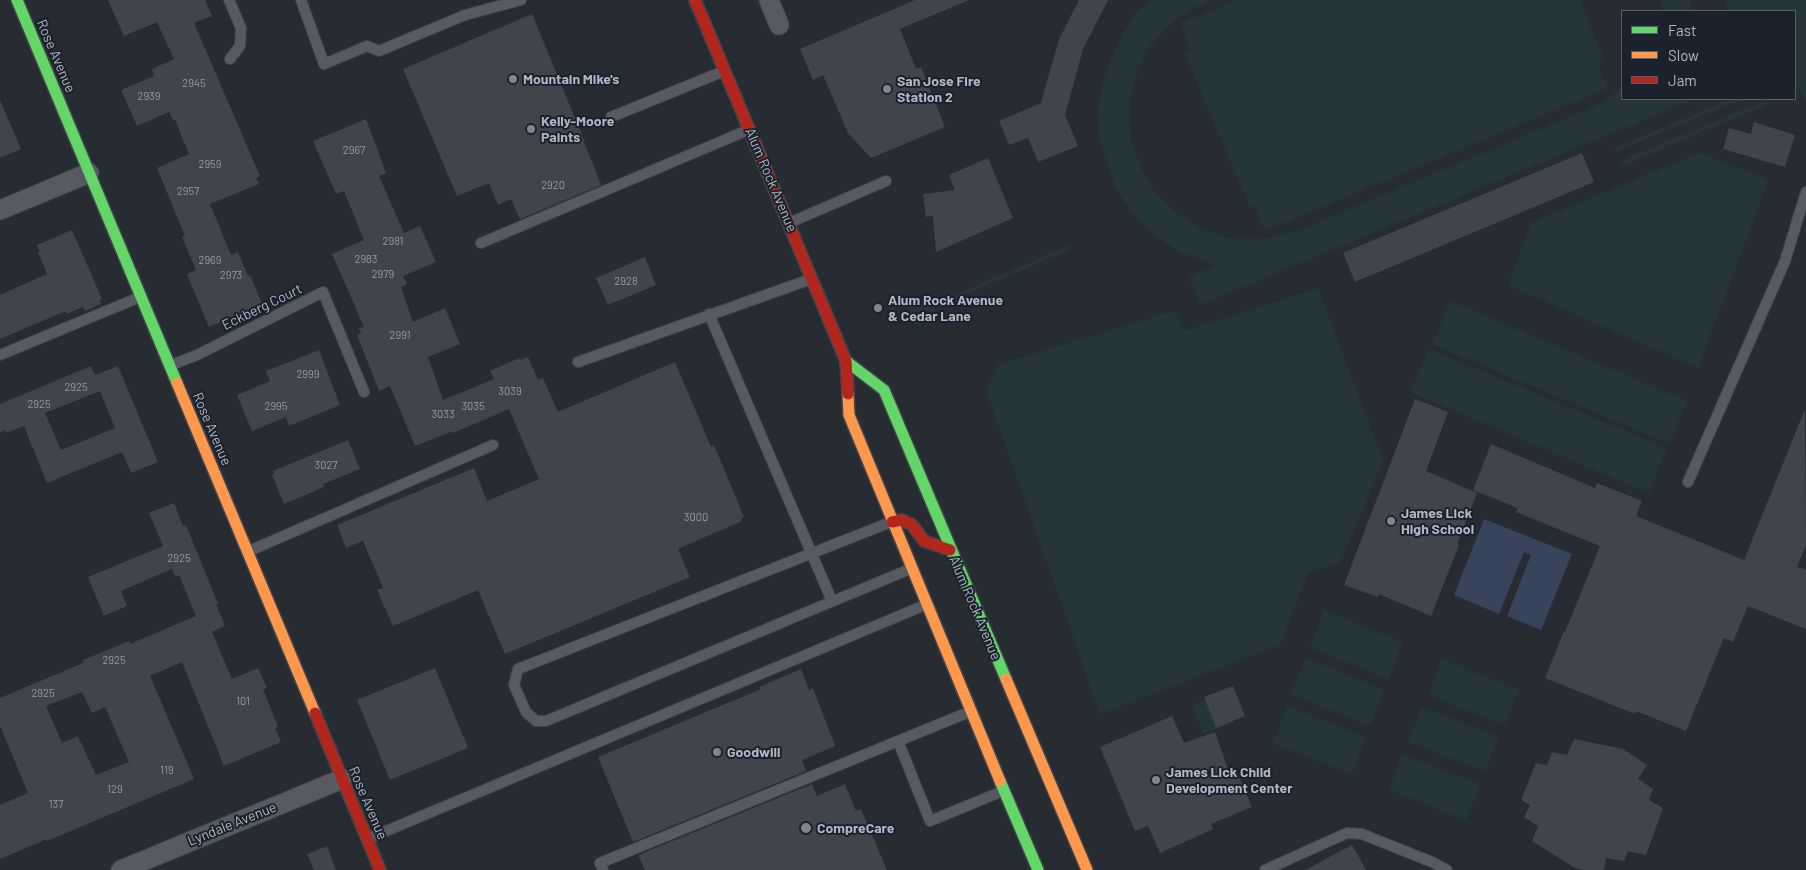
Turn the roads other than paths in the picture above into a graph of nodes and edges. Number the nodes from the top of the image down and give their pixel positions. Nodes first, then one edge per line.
1 (17, 0) edge
2 (229, 0) edge
3 (301, 0) edge
4 (521, 0) edge
5 (695, 0) edge
6 (768, 0) edge
7 (779, 25) dead end
8 (230, 59) dead end
9 (725, 71) junction
10 (611, 117) dead end
11 (749, 130) junction
12 (89, 173) junction
13 (886, 181) dead end
14 (1806, 192) edge
15 (0, 210) edge
16 (788, 223) junction
17 (481, 244) dead end
18 (812, 279) junction
19 (141, 297) junction
20 (709, 314) junction
21 (0, 355) edge
22 (846, 361) junction
23 (578, 362) dead end
24 (169, 366) junction
25 (364, 392) dead end
26 (493, 446) dead end
27 (1688, 482) dead end
28 (892, 522) junction
29 (950, 550) junction
30 (248, 551) junction
31 (811, 554) junction
32 (912, 568) junction
33 (832, 602) junction
34 (926, 604) junction
35 (970, 711) junction
36 (898, 741) junction
37 (342, 779) junction
38 (1003, 791) junction
39 (367, 839) junction
40 (121, 870) edge
41 (380, 870) edge
42 (603, 870) edge
43 (1038, 870) edge
44 (1087, 870) edge
45 (1265, 870) edge
46 (1447, 870) edge

1 - 12 main road, Rose Avenue
2 - 8 lane
3 - 4 lane
5 - 9 main road, Alum Rock Avenue
6 - 7 street
9 - 10 lane
9 - 11 main road, Alum Rock Avenue
11 - 16 main road, Alum Rock Avenue
11 - 17 lane
12 - 15 street
12 - 19 main road, Rose Avenue
13 - 16 lane
14 - 27 lane
16 - 18 main road, Alum Rock Avenue
18 - 20 lane
18 - 22 main road, Alum Rock Avenue
19 - 21 lane
19 - 24 main road, Rose Avenue
20 - 23 lane
20 - 31 lane
22 - 28 main road, Alum Rock Avenue
22 - 29 main road, Alum Rock Avenue
24 - 25 lane, Eckberg Court
24 - 30 main road, Rose Avenue
26 - 30 lane
28 - 29 main road
28 - 31 lane
28 - 32 main road, Alum Rock Avenue
29 - 44 main road, Alum Rock Avenue
30 - 37 main road, Rose Avenue
31 - 33 lane
31 - 33 lane
32 - 33 lane
32 - 34 main road, Alum Rock Avenue
34 - 35 main road, Alum Rock Avenue
34 - 39 lane
35 - 36 lane
35 - 38 main road, Alum Rock Avenue
36 - 38 lane
36 - 42 lane
37 - 39 main road, Rose Avenue
37 - 40 street, Lyndale Avenue
38 - 43 main road, Alum Rock Avenue
39 - 41 main road, Rose Avenue
45 - 46 lane

